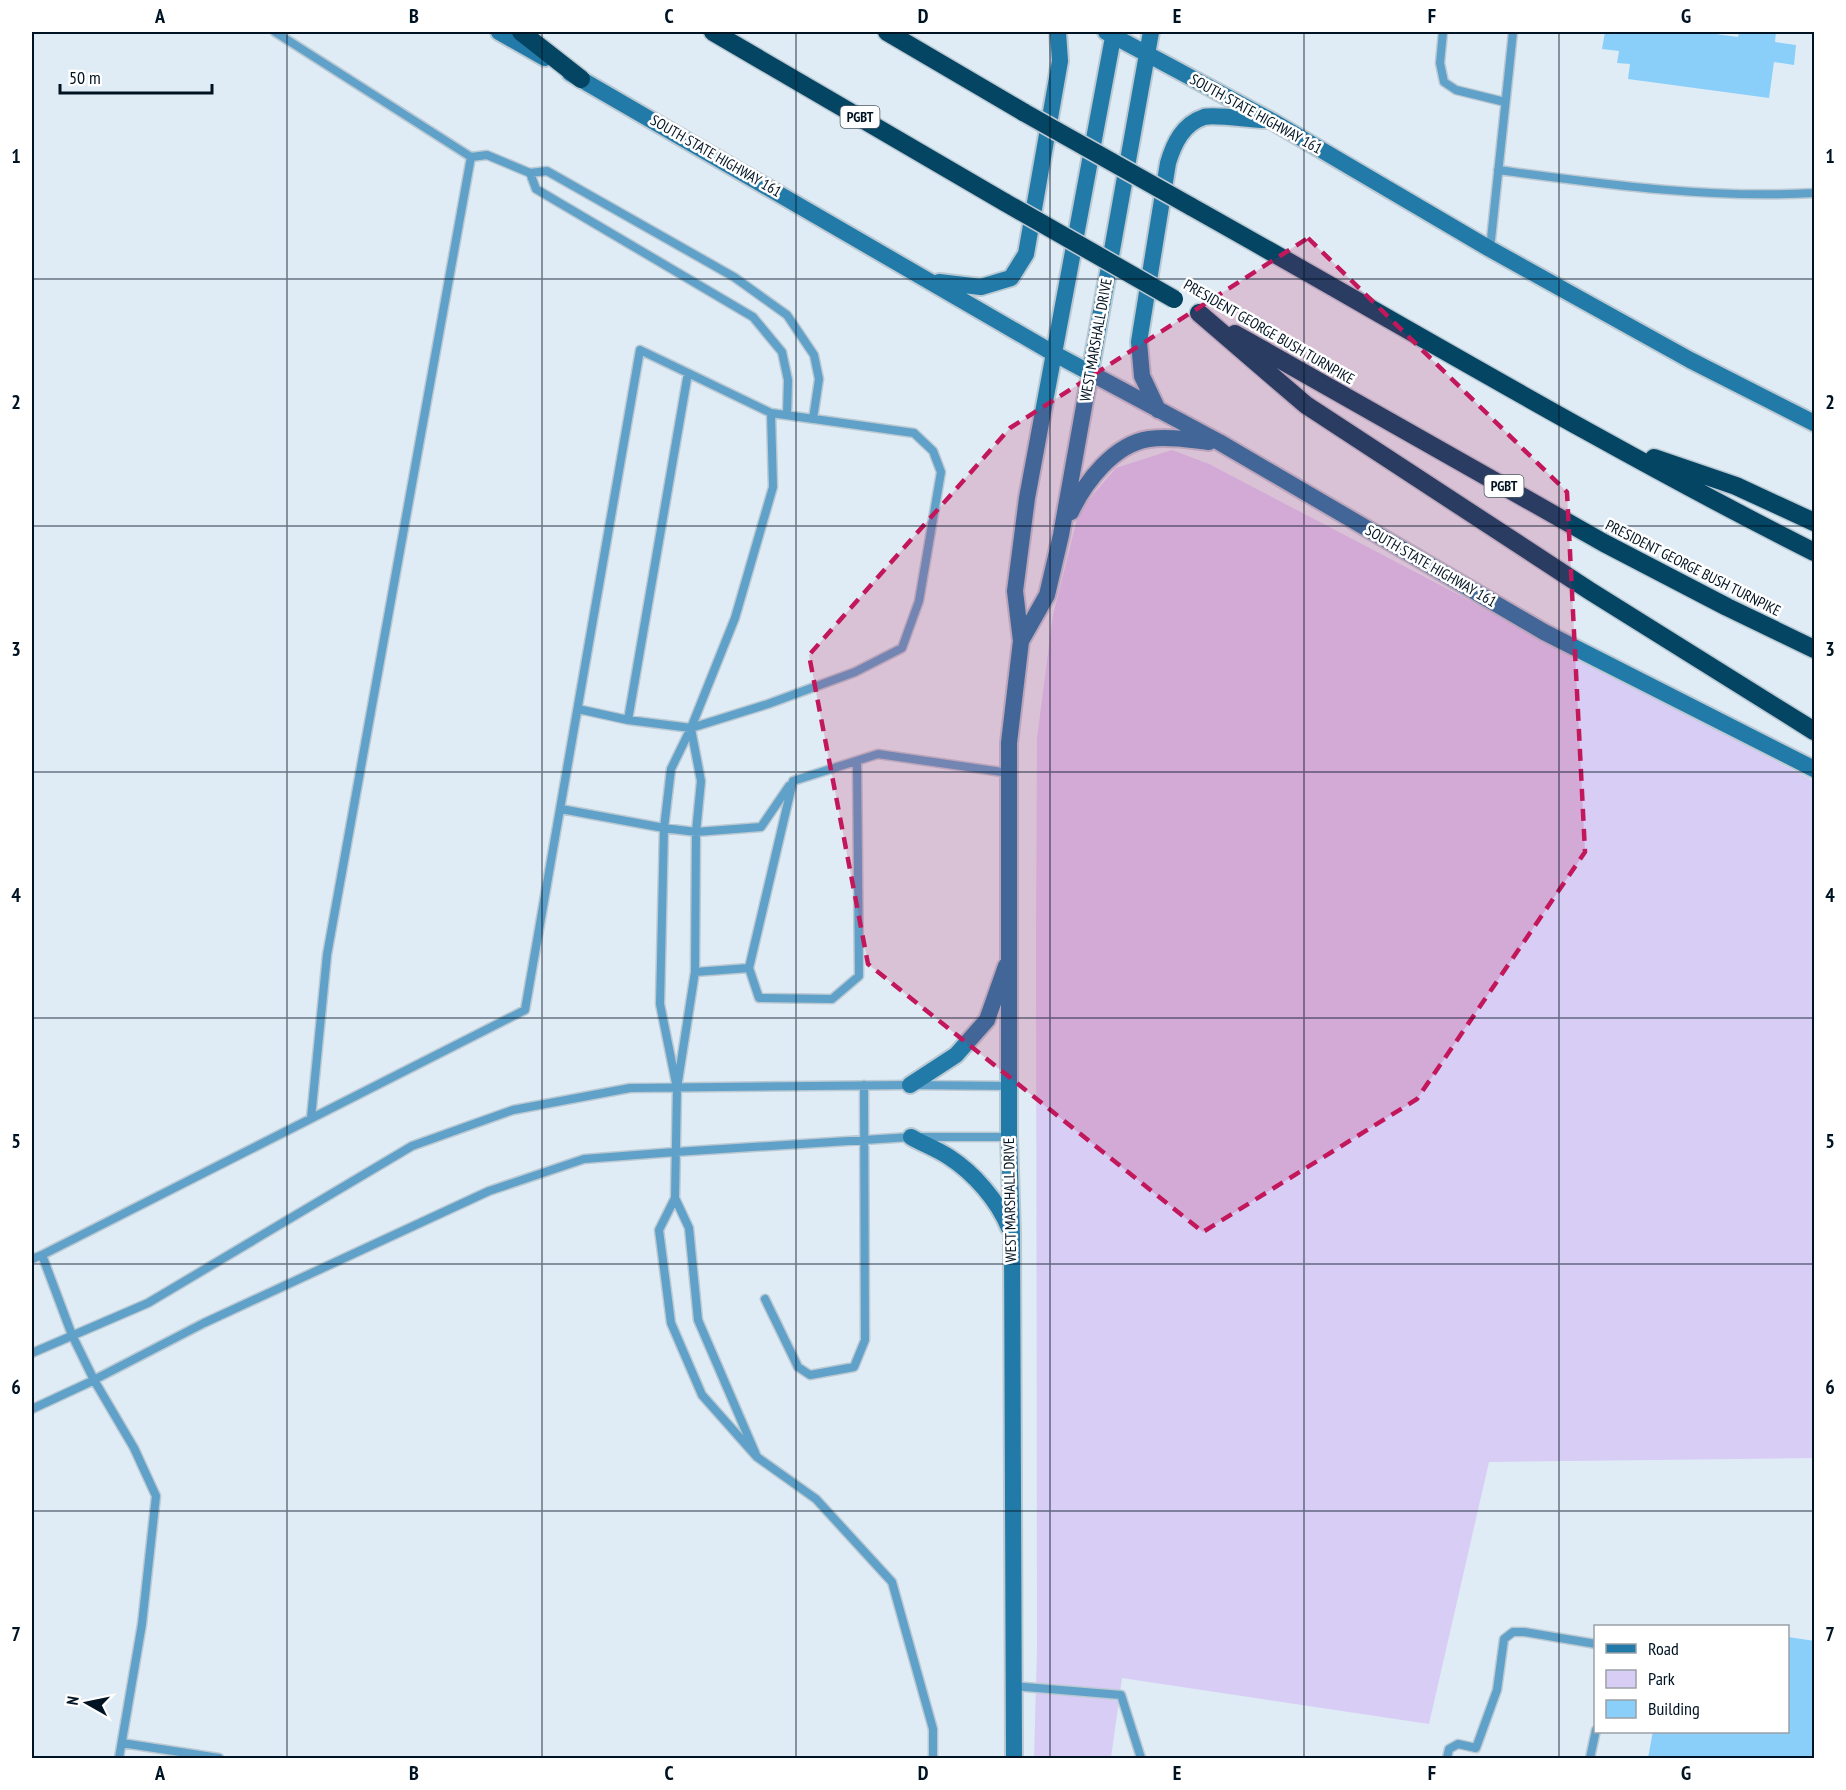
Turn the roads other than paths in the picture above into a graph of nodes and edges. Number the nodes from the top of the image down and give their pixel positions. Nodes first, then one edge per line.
1 (274, 32) edge
2 (499, 32) edge
3 (520, 32) edge
4 (713, 32) edge
5 (887, 32) edge
6 (1058, 32) edge
7 (1151, 32) edge
8 (1443, 32) edge
9 (1513, 32) edge
10 (1111, 33) edge
11 (1147, 54) junction
12 (581, 79) junction
13 (1505, 102) junction
14 (1272, 121) junction
15 (471, 157) junction
16 (1498, 170) junction
17 (530, 173) junction
18 (1815, 193) edge
19 (1490, 249) junction
20 (932, 281) junction
21 (1199, 313) junction
22 (1053, 353) junction
23 (1090, 372) junction
24 (688, 373) junction
25 (1158, 410) junction
26 (771, 413) junction
27 (787, 415) junction
28 (813, 419) junction
29 (1815, 423) edge
30 (1218, 442) junction
31 (1607, 442) junction
32 (1815, 522) edge
33 (1060, 535) junction
34 (1815, 552) edge
35 (1021, 641) junction
36 (1815, 649) edge
37 (578, 710) junction
38 (628, 720) junction
39 (691, 728) junction
40 (1815, 731) edge
41 (857, 761) junction
42 (1815, 769) edge
43 (1009, 773) junction
44 (793, 781) junction
45 (561, 809) junction
46 (664, 828) junction
47 (696, 832) junction
48 (1010, 954) junction
49 (749, 968) junction
50 (695, 972) junction
51 (864, 1085) junction
52 (910, 1085) junction
53 (1009, 1086) junction
54 (677, 1088) junction
55 (311, 1118) junction
56 (911, 1137) junction
57 (1009, 1137) junction
58 (865, 1140) junction
59 (675, 1152) junction
60 (675, 1198) junction
61 (1012, 1234) junction
62 (42, 1255) junction
63 (32, 1259) edge
64 (765, 1299) dead end
65 (72, 1335) junction
66 (32, 1353) edge
67 (94, 1380) junction
68 (32, 1409) edge
69 (757, 1457) junction
70 (1594, 1644) edge
71 (1013, 1686) junction
72 (1595, 1733) edge
73 (122, 1743) junction
74 (119, 1758) edge
75 (219, 1758) edge
76 (933, 1758) edge
77 (1014, 1758) edge
78 (1141, 1758) edge
79 (1447, 1758) edge
80 (1590, 1758) edge

1 - 15 lane
2 - 12 main road, SOUTH STATE HIGHWAY 161
3 - 12 highway
4 - 21 highway, PRESIDENT GEORGE BUSH TURNPIKE / PGBT, bridge
5 - 31 highway, bridge
6 - 20 main road
7 - 11 main road, WEST MARSHALL DRIVE
8 - 13 lane
9 - 13 lane
10 - 11 main road, SOUTH STATE HIGHWAY 161
10 - 22 main road, WEST MARSHALL DRIVE
11 - 14 main road, SOUTH STATE HIGHWAY 161
11 - 23 main road, WEST MARSHALL DRIVE
12 - 20 main road, SOUTH STATE HIGHWAY 161
13 - 16 lane
14 - 19 main road, SOUTH STATE HIGHWAY 161
14 - 25 main road
15 - 17 lane
15 - 55 lane
16 - 18 lane
16 - 19 lane
17 - 27 lane
17 - 28 lane
19 - 29 main road, SOUTH STATE HIGHWAY 161
20 - 22 main road, SOUTH STATE HIGHWAY 161
21 - 36 highway, PRESIDENT GEORGE BUSH TURNPIKE / PGBT
21 - 40 highway
22 - 23 main road, SOUTH STATE HIGHWAY 161
22 - 35 main road, WEST MARSHALL DRIVE
23 - 25 main road, SOUTH STATE HIGHWAY 161
23 - 33 main road, WEST MARSHALL DRIVE
24 - 26 lane
24 - 37 lane
24 - 38 lane
25 - 30 main road, SOUTH STATE HIGHWAY 161
26 - 27 lane
26 - 39 lane
27 - 28 lane
28 - 39 lane
30 - 33 main road
30 - 42 main road, SOUTH STATE HIGHWAY 161
31 - 32 highway
31 - 34 highway
33 - 35 main road, WEST MARSHALL DRIVE
35 - 43 main road, WEST MARSHALL DRIVE
37 - 38 lane
37 - 45 lane
38 - 39 lane
39 - 46 lane
39 - 47 lane
41 - 43 lane
41 - 44 lane
41 - 49 lane
43 - 48 main road, WEST MARSHALL DRIVE
44 - 47 lane
44 - 49 lane
45 - 46 lane
45 - 55 lane
46 - 47 lane
46 - 54 lane
47 - 50 lane
48 - 52 main road
48 - 53 main road, WEST MARSHALL DRIVE
49 - 50 lane
50 - 54 lane
51 - 52 lane
51 - 54 lane
51 - 58 lane
52 - 53 lane
53 - 57 main road, WEST MARSHALL DRIVE
54 - 59 lane
54 - 65 lane
55 - 62 lane
56 - 57 lane
56 - 58 lane
56 - 61 main road
57 - 61 main road, WEST MARSHALL DRIVE
58 - 59 lane
58 - 64 lane
59 - 60 lane
59 - 67 lane
60 - 69 lane
60 - 69 lane
61 - 71 main road, WEST MARSHALL DRIVE
62 - 63 lane
62 - 65 lane
65 - 66 lane
65 - 67 lane
67 - 68 lane
67 - 73 lane
69 - 76 lane
70 - 79 lane
71 - 77 main road, WEST MARSHALL DRIVE
71 - 78 lane
72 - 80 lane
73 - 74 lane
73 - 75 lane

